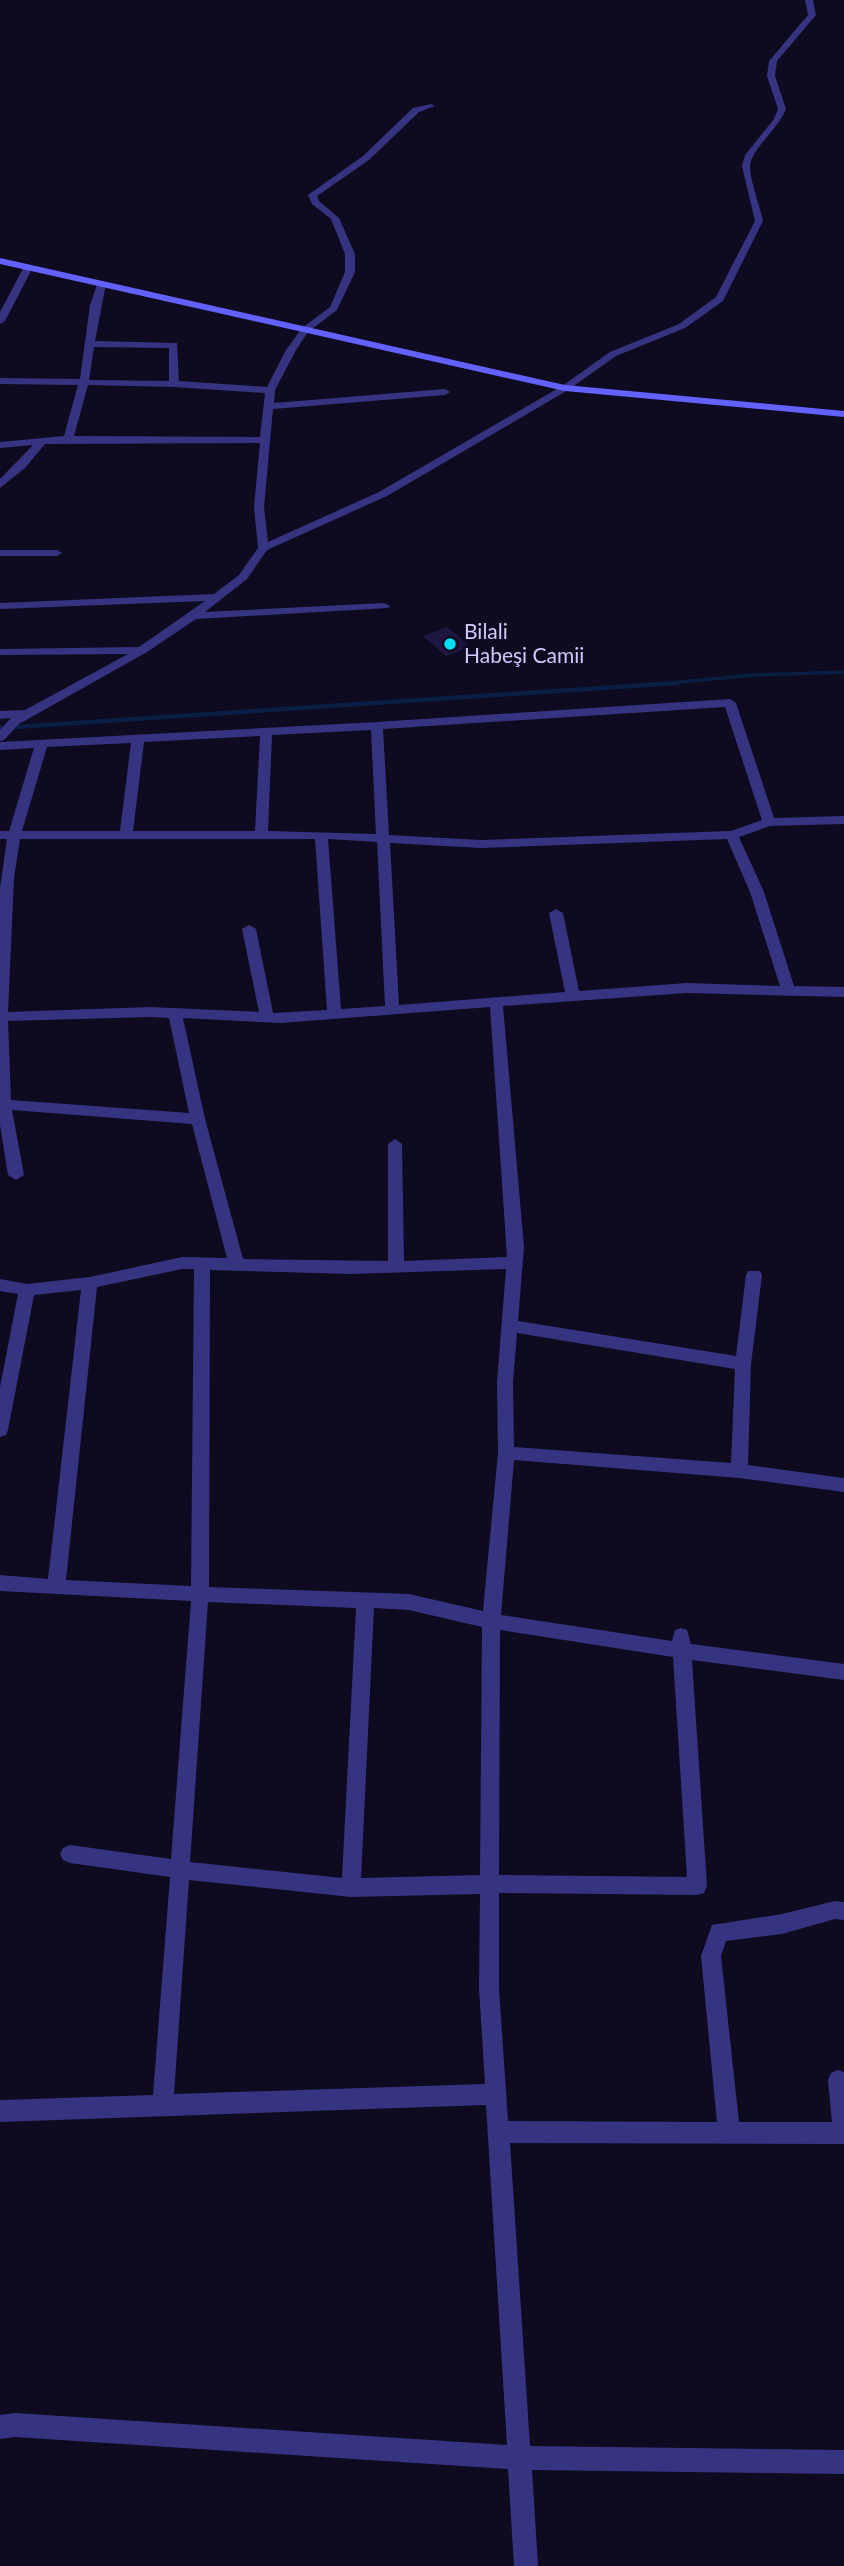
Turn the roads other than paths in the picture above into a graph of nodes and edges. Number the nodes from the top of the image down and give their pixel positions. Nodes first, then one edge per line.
1 (809, 0) edge
2 (431, 106) dead end
3 (0, 261) edge
4 (28, 267) junction
5 (101, 284) junction
6 (0, 321) edge
7 (305, 330) junction
8 (90, 344) junction
9 (0, 380) edge
10 (85, 383) junction
11 (174, 384) junction
12 (565, 388) junction
13 (270, 390) junction
14 (445, 392) dead end
15 (268, 406) junction
16 (844, 414) edge
17 (68, 439) junction
18 (265, 440) junction
19 (41, 442) junction
20 (0, 445) edge
21 (0, 485) edge
22 (263, 548) junction
23 (0, 552) edge
24 (57, 553) dead end
25 (218, 597) junction
26 (0, 606) edge
27 (384, 606) dead end
28 (193, 615) junction
29 (143, 650) junction
30 (0, 652) edge
31 (0, 715) edge
32 (20, 718) junction
33 (377, 726) junction
34 (266, 731) junction
35 (0, 737) edge
36 (138, 738) junction
37 (42, 743) junction
38 (0, 746) edge
39 (844, 820) edge
40 (768, 822) junction
41 (7, 835) edge
42 (127, 835) junction
43 (261, 835) junction
44 (321, 835) junction
45 (732, 835) junction
46 (382, 837) junction
47 (556, 913) dead end
48 (249, 929) dead end
49 (789, 990) junction
50 (844, 992) edge
51 (573, 996) junction
52 (496, 1001) junction
53 (392, 1010) junction
54 (175, 1013) junction
55 (334, 1014) junction
56 (1, 1017) edge
57 (267, 1017) junction
58 (2, 1105) edge
59 (198, 1119) junction
60 (395, 1144) dead end
61 (16, 1175) dead end
62 (202, 1263) junction
63 (236, 1263) junction
64 (514, 1263) junction
65 (396, 1267) junction
66 (754, 1275) dead end
67 (90, 1283) junction
68 (0, 1285) edge
69 (27, 1290) junction
70 (510, 1326) junction
71 (743, 1364) junction
72 (0, 1430) edge
73 (506, 1453) junction
74 (739, 1471) junction
75 (844, 1485) edge
76 (0, 1583) edge
77 (56, 1587) junction
78 (200, 1594) junction
79 (365, 1600) junction
80 (491, 1621) junction
81 (682, 1644) junction
82 (844, 1672) edge
83 (70, 1854) dead end
84 (182, 1870) junction
85 (489, 1884) junction
86 (351, 1888) junction
87 (844, 1911) edge
88 (838, 2080) dead end
89 (496, 2094) junction
90 (163, 2106) junction
91 (0, 2112) edge
92 (729, 2131) junction
93 (498, 2132) junction
94 (0, 2427) edge
95 (519, 2458) junction
96 (844, 2462) edge
97 (526, 2566) edge

1 - 12 street
2 - 7 street
3 - 4 main road
4 - 5 main road
4 - 6 street
5 - 7 main road
5 - 8 street
7 - 12 main road
7 - 13 street
8 - 10 street
8 - 11 street
9 - 10 street
10 - 11 street
10 - 17 street
11 - 13 street
12 - 16 main road
12 - 22 street
13 - 15 street
14 - 15 street
15 - 18 street
17 - 18 street
17 - 19 street
18 - 22 street
19 - 20 street
19 - 21 street
22 - 25 street
23 - 24 street
25 - 26 street
25 - 28 street
27 - 28 street
28 - 29 street
29 - 30 street
29 - 32 street
31 - 32 street
32 - 35 street
33 - 34 street
33 - 40 street
33 - 46 street
34 - 36 street
34 - 43 street
36 - 37 street
36 - 42 street
37 - 38 street
37 - 41 street
39 - 40 street
40 - 45 street
41 - 42 street
41 - 56 street
42 - 43 street
43 - 44 street
44 - 46 street
44 - 55 street
45 - 46 street
45 - 49 street
46 - 53 street
47 - 51 street
48 - 57 street
49 - 50 street
49 - 51 street
51 - 52 street
52 - 53 street
52 - 64 street
53 - 55 street
54 - 56 street
54 - 57 street
54 - 59 street
55 - 57 street
56 - 58 street
58 - 59 street
58 - 61 street
59 - 63 street
60 - 65 street
62 - 63 street
62 - 67 street
62 - 78 street
63 - 65 street
64 - 65 street
64 - 70 street
66 - 71 street
67 - 69 street
67 - 77 street
68 - 69 street
69 - 72 street
70 - 71 street
70 - 73 street
71 - 74 street
73 - 74 street
73 - 80 street
74 - 75 street
76 - 77 street
77 - 78 street
78 - 79 street
78 - 84 street
79 - 80 street
79 - 86 street
80 - 81 street
80 - 85 street
81 - 82 street
81 - 85 street
83 - 84 street
84 - 86 street
84 - 90 street
85 - 86 street
85 - 89 street
87 - 92 street
88 - 92 street
89 - 90 street
89 - 93 street
90 - 91 street
92 - 93 street
93 - 95 street
94 - 95 street
95 - 96 street
95 - 97 street

